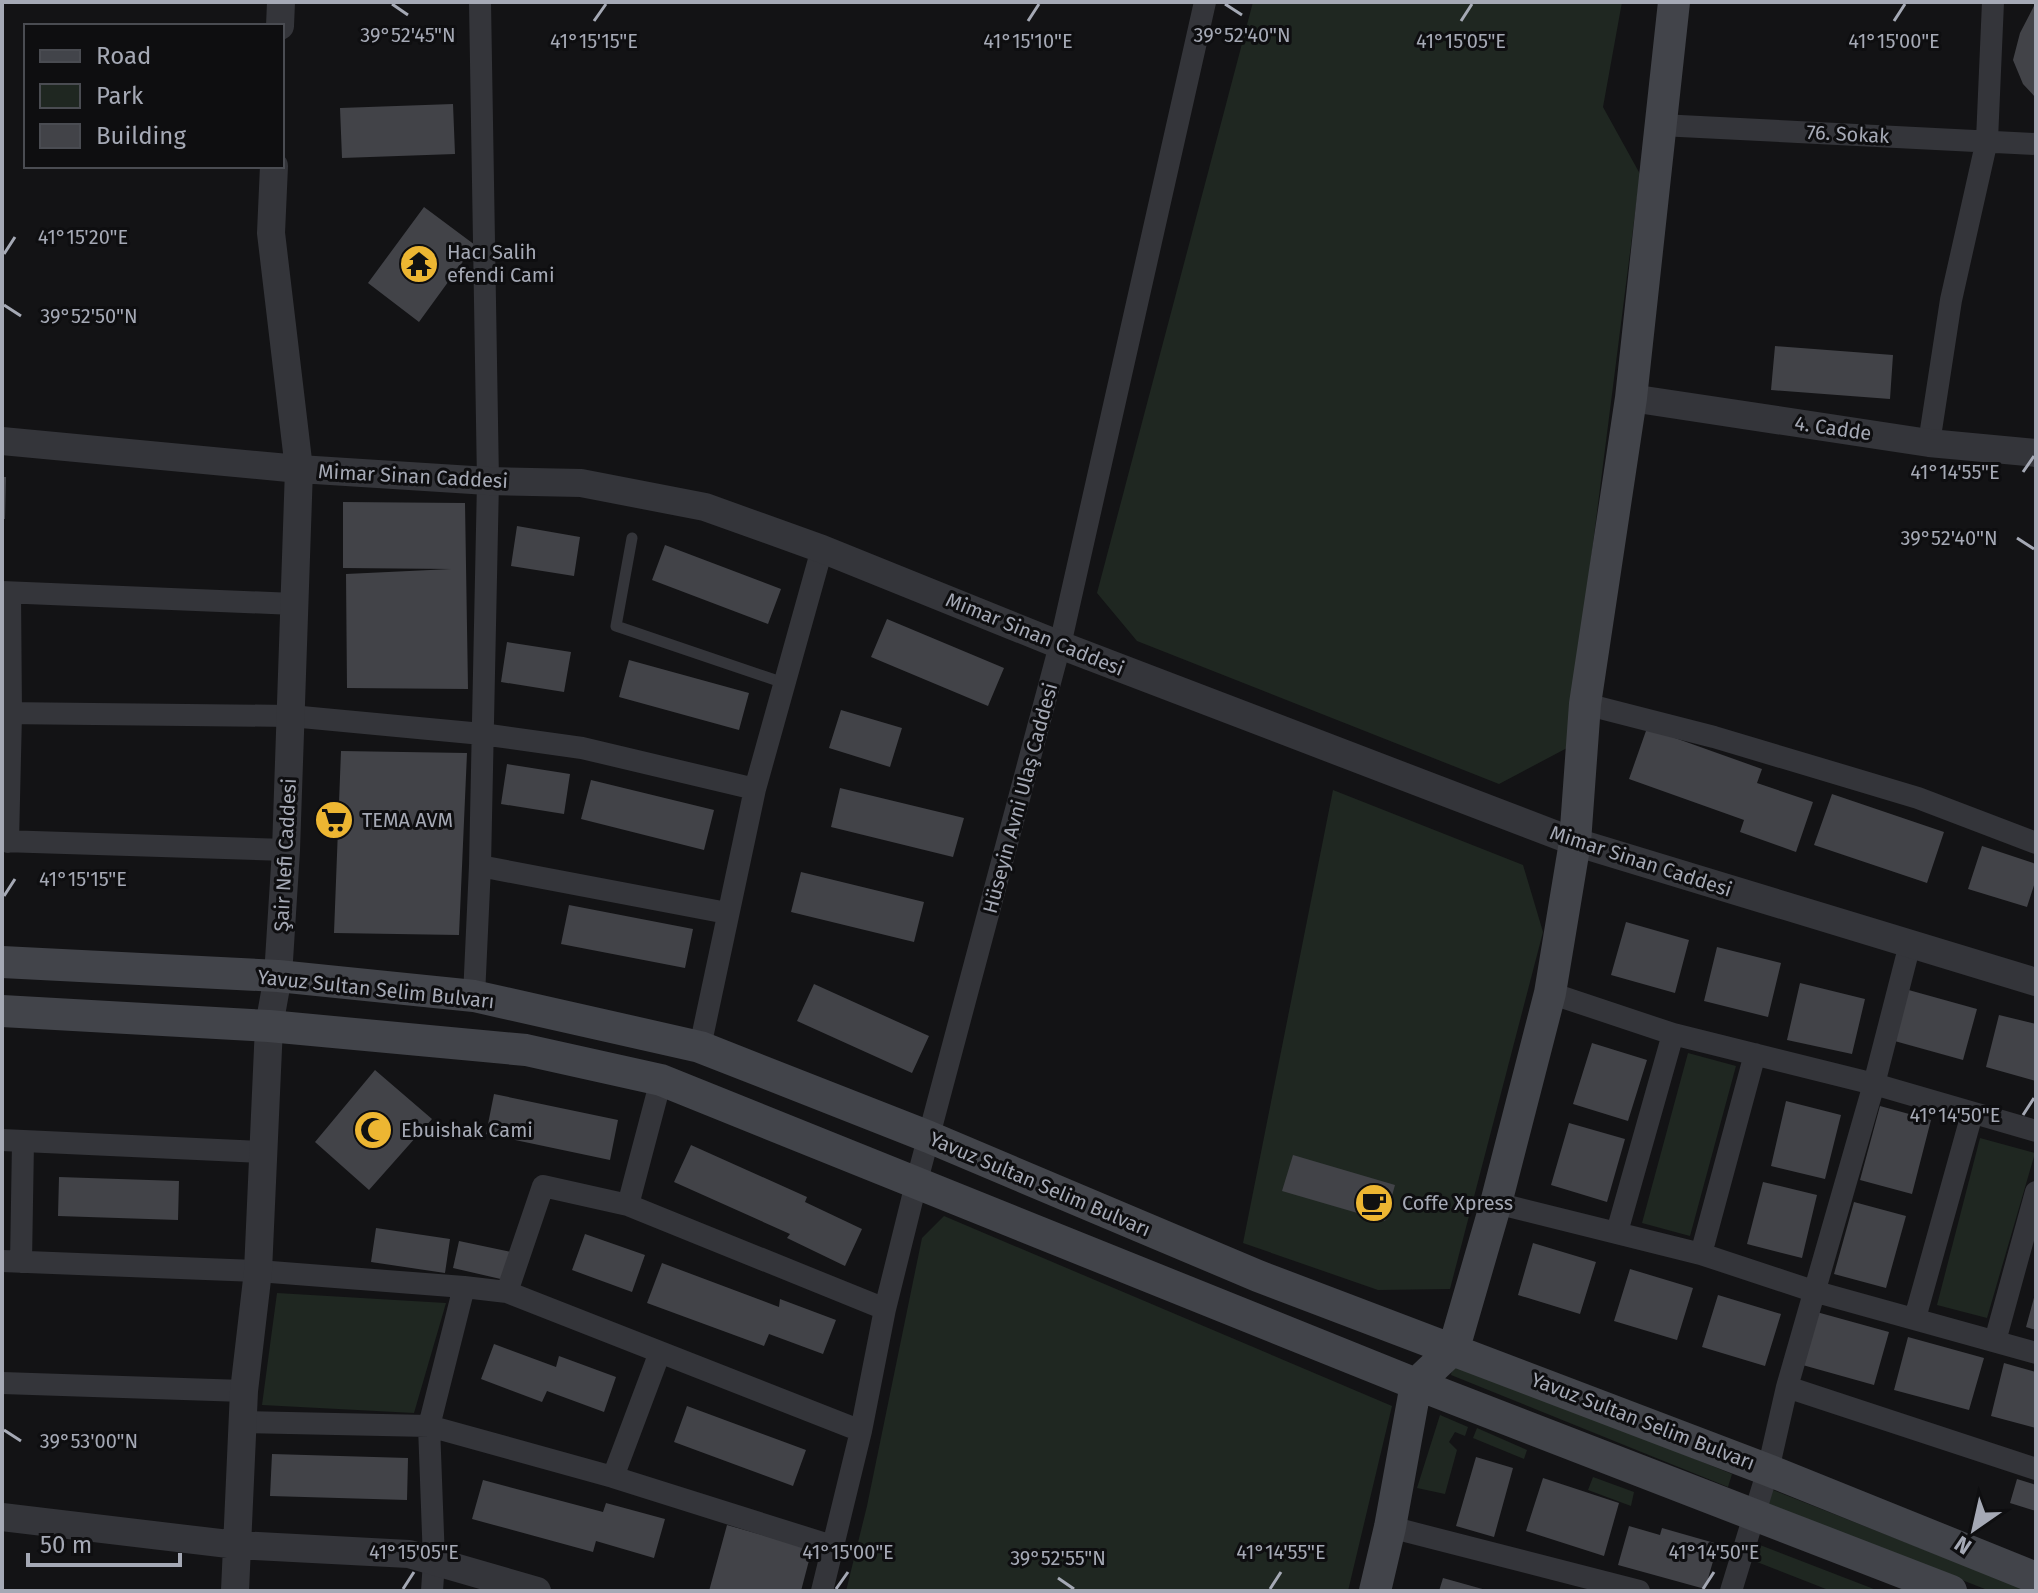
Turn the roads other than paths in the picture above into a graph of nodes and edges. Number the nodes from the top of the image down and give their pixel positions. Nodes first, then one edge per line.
1 (281, 2) edge
2 (480, 2) edge
3 (1205, 2) edge
4 (1674, 2) edge
5 (1993, 2) edge
6 (280, 24) edge
7 (1660, 125) junction
8 (1987, 140) junction
9 (2036, 144) edge
10 (274, 168) edge
11 (1631, 398) junction
12 (2, 441) edge
13 (1929, 443) junction
14 (2036, 453) edge
15 (299, 469) junction
16 (488, 481) junction
17 (632, 538) dead end
18 (822, 549) junction
19 (6, 592) edge
20 (294, 604) junction
21 (1060, 645) junction
22 (784, 683) junction
23 (1585, 704) junction
24 (7, 714) edge
25 (291, 716) junction
26 (482, 734) junction
27 (755, 789) junction
28 (5, 842) edge
29 (1575, 842) junction
30 (2036, 843) edge
31 (286, 850) junction
32 (480, 866) junction
33 (727, 913) junction
34 (1910, 944) junction
35 (2, 962) edge
36 (278, 976) junction
37 (2036, 982) edge
38 (1550, 993) junction
39 (474, 996) junction
40 (2, 1011) edge
41 (269, 1026) junction
42 (1673, 1034) junction
43 (700, 1047) junction
44 (1755, 1054) junction
45 (661, 1080) junction
46 (1874, 1084) junction
47 (1972, 1114) junction
48 (2036, 1131) edge
49 (929, 1137) junction
50 (13, 1141) edge
51 (263, 1152) junction
52 (916, 1184) junction
53 (2036, 1192) edge
54 (1496, 1203) junction
55 (628, 1205) junction
56 (1617, 1232) junction
57 (1701, 1254) junction
58 (11, 1262) edge
59 (258, 1271) junction
60 (464, 1287) junction
61 (1813, 1291) junction
62 (507, 1292) junction
63 (885, 1309) junction
64 (1915, 1318) junction
65 (1995, 1341) junction
66 (1454, 1348) junction
67 (660, 1352) junction
68 (2036, 1353) edge
69 (2, 1383) edge
70 (1416, 1384) junction
71 (1787, 1387) junction
72 (244, 1391) junction
73 (243, 1422) junction
74 (429, 1426) junction
75 (861, 1431) junction
76 (2036, 1469) edge
77 (1768, 1470) junction
78 (613, 1477) junction
79 (1754, 1515) junction
80 (2, 1517) edge
81 (1390, 1527) junction
82 (237, 1545) junction
83 (832, 1546) junction
84 (434, 1561) junction
85 (2036, 1578) edge
86 (235, 1591) edge
87 (432, 1591) edge
88 (537, 1591) edge
89 (822, 1591) edge
90 (1375, 1591) edge
91 (1639, 1591) edge
92 (1731, 1591) edge
93 (1951, 1591) edge

1 - 6 street
2 - 16 street
3 - 21 street, Hüseyin Avni Ulaş Caddesi
4 - 7 main road
5 - 8 street
7 - 8 street, 76. Sokak
7 - 11 main road
8 - 9 street, 76. Sokak
8 - 13 street
10 - 15 street, Şair Nefi Caddesi
11 - 13 street, 4. Cadde
11 - 23 main road
12 - 15 street, Mimar Sinan Caddesi
13 - 14 street, 4. Cadde
15 - 16 street, Mimar Sinan Caddesi
15 - 20 street, Şair Nefi Caddesi
16 - 18 street, Mimar Sinan Caddesi
16 - 26 street
17 - 22 lane
18 - 21 street, Mimar Sinan Caddesi
18 - 22 street
19 - 20 street
19 - 24 street
20 - 25 street, Şair Nefi Caddesi
21 - 29 street, Mimar Sinan Caddesi
21 - 49 street, Hüseyin Avni Ulaş Caddesi
22 - 27 street
23 - 29 main road
23 - 30 street
24 - 25 street
24 - 28 street
25 - 26 street
25 - 31 street, Şair Nefi Caddesi
26 - 27 street
26 - 32 street
27 - 33 street
28 - 31 street
29 - 34 street, Mimar Sinan Caddesi
29 - 38 main road
31 - 36 street, Şair Nefi Caddesi
32 - 33 street
32 - 39 street
33 - 43 street
34 - 37 street, Mimar Sinan Caddesi
34 - 46 street
35 - 36 main road, Yavuz Sultan Selim Bulvarı
36 - 39 main road, Yavuz Sultan Selim Bulvarı
36 - 41 street, Şair Nefi Caddesi
38 - 42 street
38 - 54 main road
39 - 43 main road, Yavuz Sultan Selim Bulvarı
40 - 41 main road
41 - 45 main road
41 - 51 street, Şair Nefi Caddesi
42 - 44 street
42 - 56 street
43 - 49 main road, Yavuz Sultan Selim Bulvarı
44 - 46 street
44 - 57 street
45 - 52 main road
45 - 55 street
46 - 47 street
46 - 61 street
47 - 48 street
47 - 64 street
49 - 52 street, Hüseyin Avni Ulaş Caddesi
49 - 66 main road, Yavuz Sultan Selim Bulvarı
50 - 51 street
50 - 58 street
51 - 59 street, Şair Nefi Caddesi
52 - 63 street, Hüseyin Avni Ulaş Caddesi
52 - 70 main road
53 - 65 street
54 - 56 street
54 - 66 main road
55 - 62 street
55 - 63 street
56 - 57 street
57 - 61 street
58 - 59 street
59 - 60 street
59 - 72 street, Şair Nefi Caddesi
60 - 62 street
60 - 74 street
61 - 64 street
61 - 71 street
62 - 67 street
63 - 75 street, Hüseyin Avni Ulaş Caddesi
64 - 65 street
65 - 68 street
66 - 70 main road
66 - 77 main road, Yavuz Sultan Selim Bulvarı
67 - 75 street
67 - 78 street
69 - 72 street
70 - 79 main road
70 - 81 main road
71 - 76 street
71 - 77 street
72 - 73 street, Şair Nefi Caddesi
73 - 74 street
73 - 82 street, Şair Nefi Caddesi
74 - 78 street
74 - 84 street
75 - 83 street, Hüseyin Avni Ulaş Caddesi
77 - 79 street
77 - 85 main road, Yavuz Sultan Selim Bulvarı
78 - 83 street
79 - 92 street
79 - 93 main road
80 - 82 street
81 - 90 main road
81 - 91 street
82 - 84 street
82 - 86 street, Şair Nefi Caddesi
83 - 89 street, Hüseyin Avni Ulaş Caddesi
84 - 87 street
84 - 88 street

